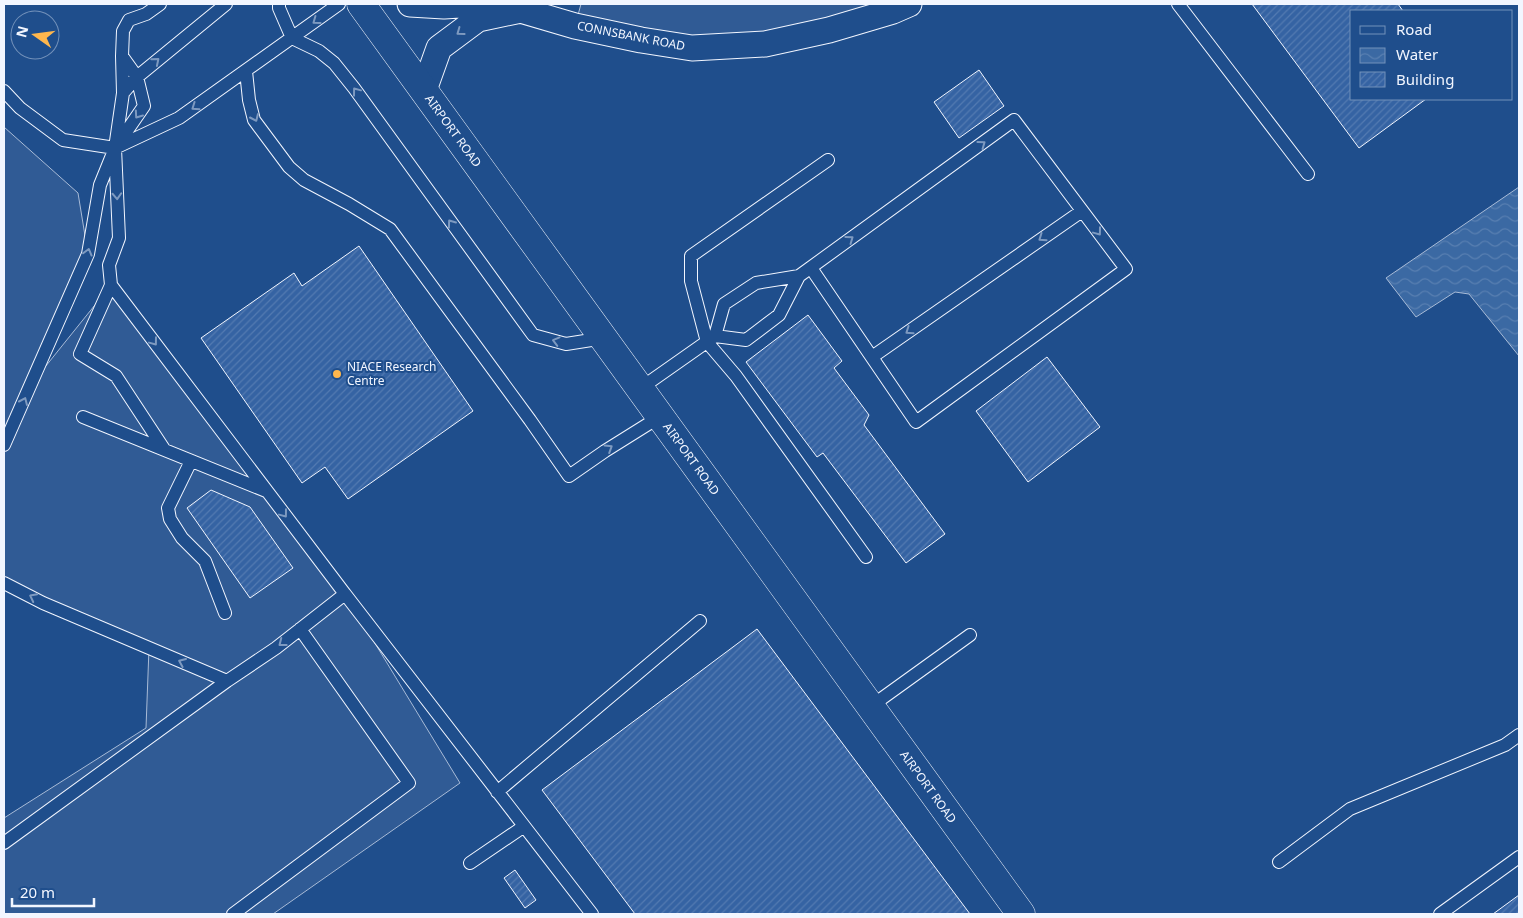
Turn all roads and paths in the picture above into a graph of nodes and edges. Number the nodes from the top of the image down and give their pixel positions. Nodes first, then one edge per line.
1 (160, 4) edge
2 (226, 4) edge
3 (279, 4) edge
4 (339, 4) edge
5 (361, 4) edge
6 (410, 4) edge
7 (475, 4) edge
8 (910, 4) edge
9 (1178, 4) edge
10 (510, 7) edge
11 (292, 38) junction
12 (122, 56) junction
13 (246, 71) junction
14 (137, 77) junction
15 (424, 90) junction
16 (4, 91) edge
17 (124, 93) junction
18 (115, 148) junction
19 (828, 160) dead end
20 (1308, 174) dead end
21 (1082, 210) junction
22 (811, 268) junction
23 (799, 276) junction
24 (111, 285) junction
25 (604, 338) junction
26 (711, 339) junction
27 (872, 357) junction
28 (641, 388) junction
29 (661, 416) junction
30 (83, 417) dead end
31 (4, 445) edge
32 (164, 449) junction
33 (192, 461) junction
34 (266, 491) junction
35 (866, 557) dead end
36 (4, 583) edge
37 (345, 594) junction
38 (225, 613) dead end
39 (700, 621) dead end
40 (300, 629) junction
41 (970, 635) dead end
42 (227, 681) junction
43 (870, 707) junction
44 (1519, 735) edge
45 (497, 792) junction
46 (523, 827) junction
47 (4, 842) edge
48 (1519, 857) edge
49 (1279, 862) dead end
50 (470, 863) dead end
51 (233, 914) edge
52 (592, 914) edge
53 (1021, 914) edge
54 (1440, 914) edge

1 - 12 lane
14 -> 2 lane
3 - 11 lane
4 -> 11 lane
5 - 15 street, AIRPORT ROAD
6 - 7 street
8 - 10 street, CONNSBANK ROAD
9 - 20 lane
10 -> 15 street
11 - 13 lane
25 -> 11 lane
12 - 14 lane
12 - 17 lane
13 -> 18 lane
13 -> 29 lane
14 - 17 lane
14 -> 18 lane
15 - 25 street, AIRPORT ROAD
16 - 18 lane
17 - 18 lane
18 -> 24 lane
31 -> 18 lane
19 - 26 lane
22 -> 21 lane
21 -> 27 lane
21 -> 27 lane
22 - 23 lane
22 - 27 lane
23 - 26 lane
23 - 26 lane
24 - 32 lane
24 -> 34 lane
25 - 28 street, AIRPORT ROAD
26 - 28 lane
26 - 35 lane
28 - 29 street, AIRPORT ROAD
29 - 43 street, AIRPORT ROAD
30 - 32 lane
32 - 33 lane
33 - 34 lane
33 - 38 lane
34 -> 37 lane
42 -> 36 lane
37 - 40 lane
37 - 45 lane
39 - 45 lane
40 -> 42 lane
40 - 51 lane
41 - 43 lane
42 - 47 lane
43 - 53 street, AIRPORT ROAD
44 - 49 lane
45 - 46 lane
46 - 50 lane
46 - 52 lane
48 - 54 lane

